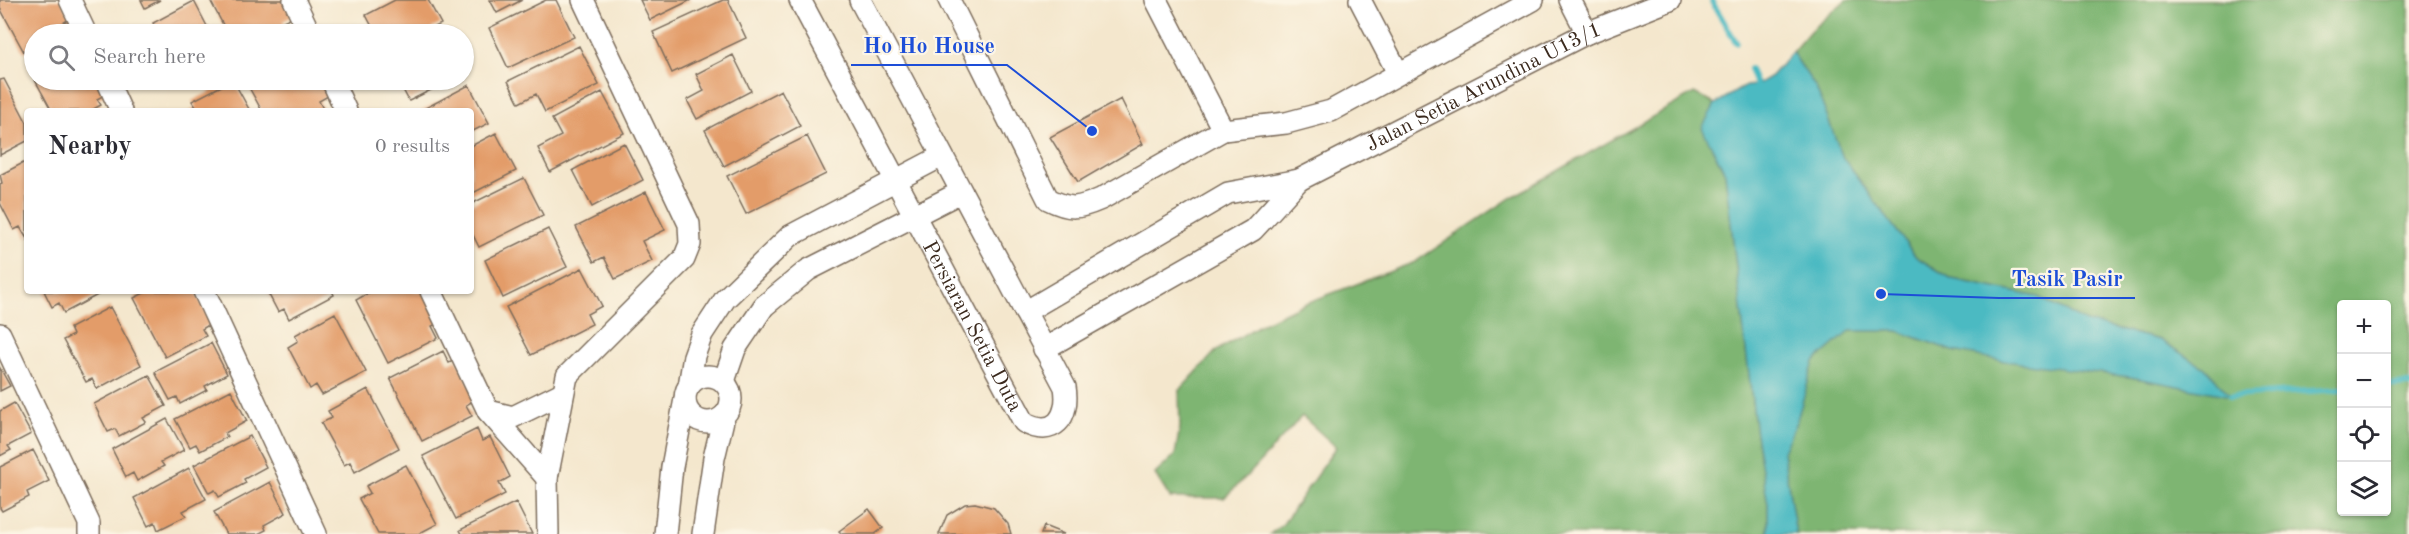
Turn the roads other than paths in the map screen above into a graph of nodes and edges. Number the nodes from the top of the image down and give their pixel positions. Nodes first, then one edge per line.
1 (70, 0) edge
2 (294, 0) edge
3 (582, 0) edge
4 (800, 0) edge
5 (860, 0) edge
6 (949, 0) edge
7 (1156, 0) edge
8 (1360, 0) edge
9 (1533, 0) edge
10 (1570, 0) edge
11 (1670, 0) edge
12 (81, 24) edge
13 (305, 24) edge
14 (1587, 33) junction
15 (1398, 73) junction
16 (112, 90) edge
17 (337, 90) edge
18 (120, 108) edge
19 (345, 108) edge
20 (1223, 130) junction
21 (942, 156) junction
22 (1299, 180) junction
23 (895, 181) junction
24 (961, 192) junction
25 (914, 216) junction
26 (205, 294) edge
27 (432, 294) edge
28 (1025, 312) junction
29 (0, 334) edge
30 (1044, 349) junction
31 (724, 381) junction
32 (687, 392) junction
33 (562, 393) junction
34 (488, 411) junction
35 (724, 416) junction
36 (548, 478) junction
37 (89, 534) edge
38 (316, 534) edge
39 (548, 534) edge
40 (665, 534) edge
41 (704, 534) edge

1 - 12 street
2 - 13 street
3 - 33 street
4 - 23 street, Persiaran Setia Duta
5 - 21 street, Persiaran Setia Duta
6 - 20 street
7 - 20 street
8 - 15 street
9 - 15 street
10 - 14 street
11 - 14 street, Jalan Setia Arundina U13/1
14 - 22 street, Jalan Setia Arundina U13/1
15 - 20 street
16 - 18 street
17 - 19 street
21 - 23 street
21 - 24 street, Persiaran Setia Duta
22 - 28 street
22 - 30 street
23 - 25 street, Persiaran Setia Duta
23 - 32 street
24 - 25 street
24 - 28 street, Persiaran Setia Duta
25 - 30 street, Persiaran Setia Duta
25 - 31 street
26 - 38 street
27 - 34 street
28 - 30 street, Persiaran Setia Duta
29 - 37 street
31 - 32 street
31 - 35 street
32 - 35 street
32 - 40 street
33 - 34 street
33 - 36 street
34 - 36 street
35 - 41 street
36 - 39 street

